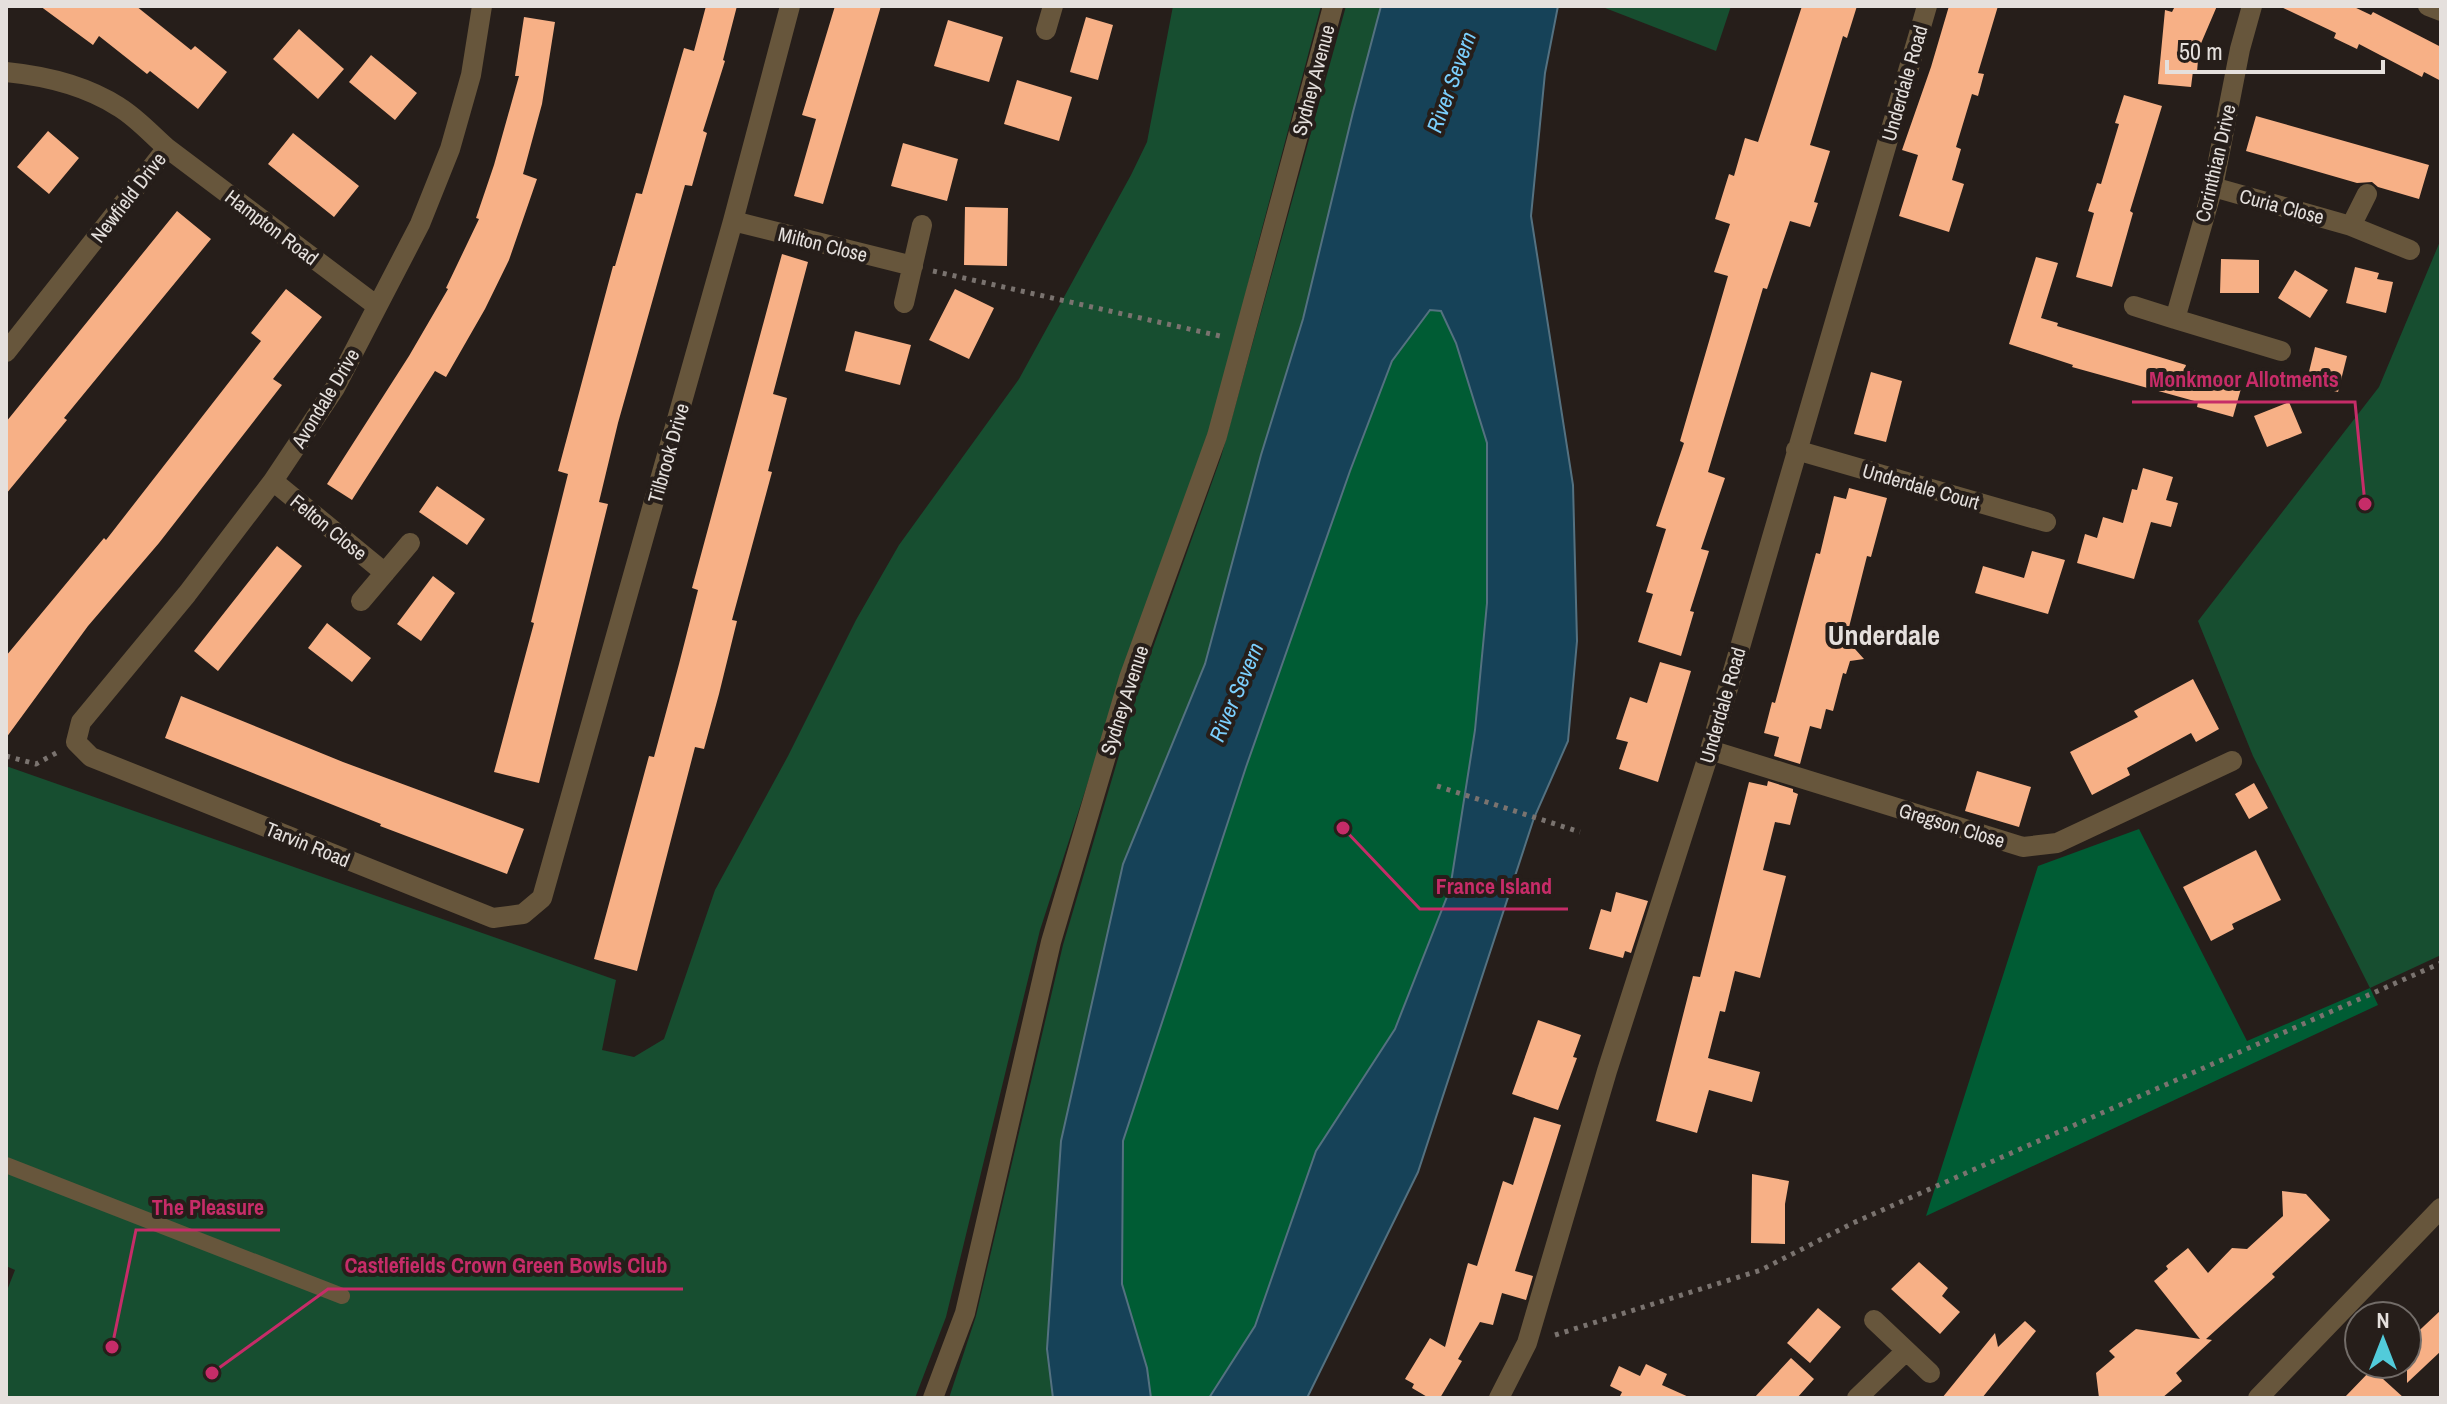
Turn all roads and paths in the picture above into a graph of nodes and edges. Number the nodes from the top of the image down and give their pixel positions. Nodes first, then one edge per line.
1 (482, 6) edge
2 (790, 6) edge
3 (1053, 6) edge
4 (1333, 6) edge
5 (1927, 6) edge
6 (2252, 6) edge
7 (2428, 6) edge
8 (2441, 11) edge
9 (1046, 30) dead end
10 (6, 72) edge
11 (167, 148) junction
12 (2213, 187) junction
13 (2367, 194) dead end
14 (733, 221) junction
15 (922, 225) dead end
16 (2351, 226) junction
17 (2410, 250) dead end
18 (913, 266) junction
19 (904, 303) dead end
20 (377, 306) junction
21 (2134, 306) dead end
22 (2175, 319) junction
23 (1242, 341) junction
24 (2281, 351) dead end
25 (6, 352) edge
26 (1796, 450) junction
27 (273, 481) junction
28 (2046, 522) dead end
29 (410, 543) dead end
30 (385, 573) junction
31 (361, 601) dead end
32 (76, 742) junction
33 (1710, 750) junction
34 (6, 756) edge
35 (2232, 761) dead end
36 (1437, 786) dead end
37 (1580, 832) dead end
38 (542, 898) joint
39 (2441, 963) edge
40 (6, 1165) edge
41 (2441, 1208) edge
42 (342, 1296) dead end
43 (1874, 1320) dead end
44 (1527, 1343) junction
45 (1906, 1351) junction
46 (1930, 1373) dead end
47 (933, 1398) edge
48 (1499, 1398) edge
49 (1857, 1398) edge
50 (2258, 1398) edge

1 - 20 street, Avondale Drive
2 - 14 street, Tilbrook Drive
3 - 9 street
4 - 23 street, Sydney Avenue
5 - 26 street, Underdale Road
6 - 12 street, Corinthian Drive
7 - 8 street
10 - 11 street, Newfield Drive
11 - 20 street, Hampton Road
11 - 25 street, Newfield Drive
12 - 16 street, Curia Close
12 - 22 street, Corinthian Drive
13 - 16 street, Curia Close
14 - 18 street, Milton Close
14 - 38 street, Tilbrook Drive
15 - 18 street
16 - 17 street, Curia Close
18 - 19 street
18 - 23 path
20 - 27 street, Avondale Drive
21 - 22 street
22 - 24 street
23 - 47 street, Sydney Avenue
26 - 28 street, Underdale Court
26 - 33 street, Underdale Road
27 - 30 street, Felton Close
27 - 32 street, Avondale Drive
29 - 30 street, Felton Close
30 - 31 street, Felton Close
32 - 34 path
32 - 38 street, Tarvin Road
33 - 35 street, Gregson Close
33 - 44 street, Underdale Road
36 - 37 path
39 - 44 path
40 - 42 lane
41 - 50 street
43 - 45 street
44 - 48 street, Underdale Road
45 - 46 street
45 - 49 street

